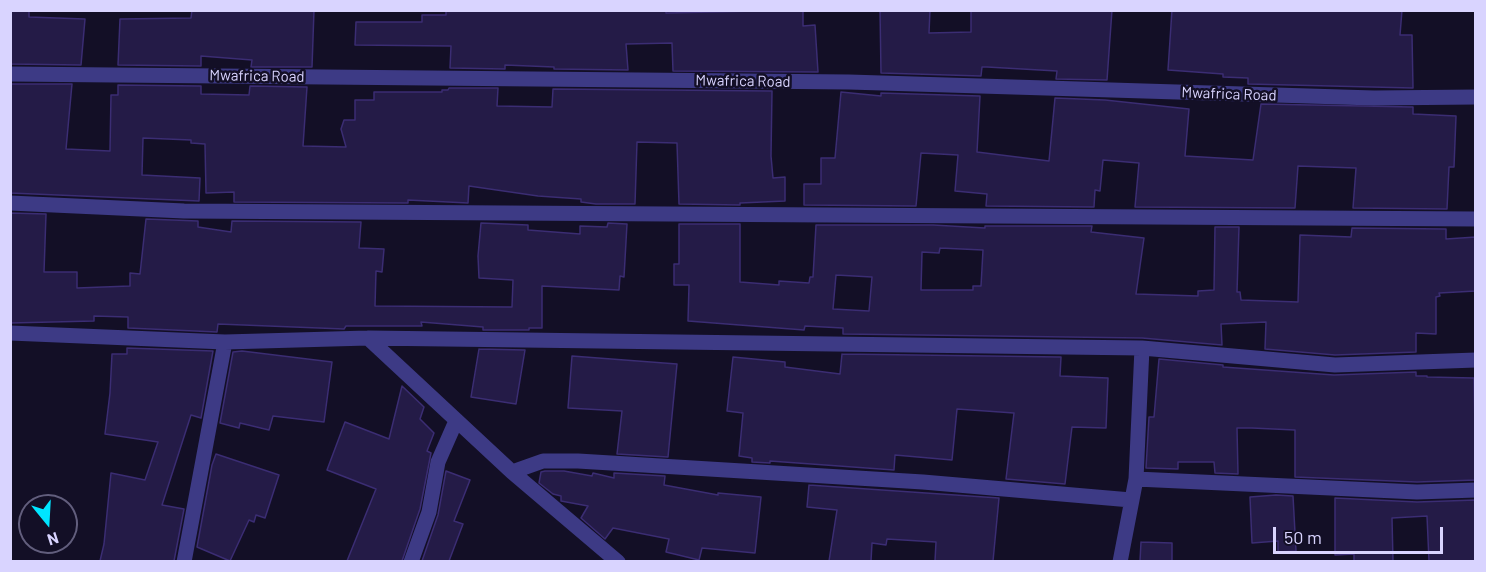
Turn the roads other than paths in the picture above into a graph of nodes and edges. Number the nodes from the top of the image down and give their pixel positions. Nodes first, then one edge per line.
1 (10, 74) edge
2 (1476, 98) edge
3 (10, 203) edge
4 (1476, 219) edge
5 (10, 333) edge
6 (368, 338) junction
7 (225, 342) junction
8 (1143, 348) junction
9 (1476, 360) edge
10 (456, 421) junction
11 (512, 472) junction
12 (1137, 479) junction
13 (1476, 490) edge
14 (1131, 500) junction
15 (184, 561) edge
16 (411, 561) edge
17 (618, 561) edge
18 (1120, 561) edge

1 - 2 street, Mwafrica Road
3 - 4 street
5 - 7 street
6 - 7 street
6 - 8 street
6 - 10 street
7 - 15 street
8 - 9 street
8 - 12 street
10 - 11 street
10 - 16 street
11 - 14 street
11 - 17 street
12 - 13 street
12 - 14 street
14 - 18 street

